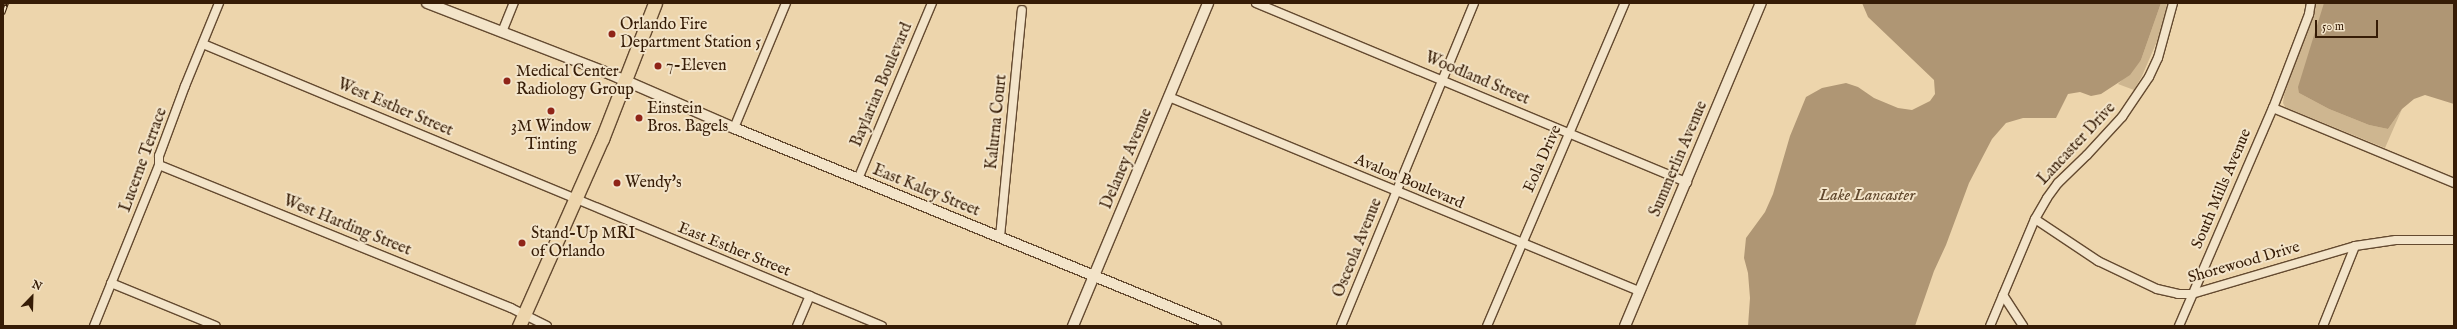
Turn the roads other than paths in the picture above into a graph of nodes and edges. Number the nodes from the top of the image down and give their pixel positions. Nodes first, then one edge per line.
1 (219, 3) edge
2 (426, 3) edge
3 (514, 3) edge
4 (655, 3) edge
5 (786, 3) edge
6 (932, 3) edge
7 (1208, 3) edge
8 (1256, 3) edge
9 (1474, 3) edge
10 (1625, 3) edge
11 (1761, 3) edge
12 (2173, 3) edge
13 (2311, 3) edge
14 (1022, 10) dead end
15 (502, 32) junction
16 (203, 44) junction
17 (1442, 80) junction
18 (625, 81) junction
19 (1169, 97) junction
20 (2272, 108) junction
21 (734, 128) junction
22 (1570, 133) junction
23 (159, 165) junction
24 (858, 179) junction
25 (1687, 182) junction
26 (2454, 183) edge
27 (1396, 193) junction
28 (575, 199) junction
29 (2036, 219) junction
30 (1000, 238) junction
31 (2454, 240) edge
32 (1520, 243) junction
33 (2356, 246) junction
34 (1094, 276) junction
35 (111, 283) junction
36 (1639, 291) junction
37 (2192, 294) junction
38 (2003, 295) junction
39 (810, 296) junction
40 (522, 320) edge
41 (94, 326) edge
42 (216, 326) edge
43 (547, 326) edge
44 (797, 326) edge
45 (882, 326) edge
46 (1073, 326) edge
47 (1216, 326) edge
48 (1341, 326) edge
49 (1486, 326) edge
50 (1625, 326) edge
51 (1990, 326) edge
52 (2023, 326) edge
53 (2179, 326) edge
54 (2323, 326) edge

1 - 16 street, Lucerne Terrace
2 - 15 street, East Kaley Street
3 - 15 street
4 - 18 main road
5 - 21 street
6 - 24 street, Baylarian Boulevard
7 - 19 street, Delaney Avenue
8 - 17 street, Woodland Street
9 - 17 street, Osceola Avenue
10 - 22 street, Eola Drive
11 - 25 street, Summerlin Avenue
12 - 29 street, Lancaster Drive
13 - 20 street
14 - 30 street, Kalurna Court
15 - 18 street, East Kaley Street
16 - 23 street, Lucerne Terrace
16 - 28 street, West Esther Street
17 - 22 street, Woodland Street
17 - 27 street, Osceola Avenue
18 - 21 street, East Kaley Street
18 - 28 main road
19 - 27 street, Avalon Boulevard
19 - 34 street, Delaney Avenue
20 - 26 street
20 - 37 street, South Mills Avenue
21 - 24 street, East Kaley Street
22 - 25 street, Woodland Street
22 - 32 street, Eola Drive
23 - 35 street, Lucerne Terrace
23 - 40 street, West Harding Street
24 - 30 street, East Kaley Street
25 - 36 street, Summerlin Avenue
27 - 32 street, Avalon Boulevard
27 - 48 street, Osceola Avenue
28 - 39 street, East Esther Street
28 - 40 main road
29 - 37 street, Shorewood Drive
29 - 38 street, Lancaster Drive
30 - 34 street, East Kaley Street
31 - 33 street, Shorewood Drive
32 - 36 street, Avalon Boulevard
32 - 49 street, Eola Drive
33 - 37 street, Shorewood Drive
33 - 54 street
34 - 46 street, Delaney Avenue
34 - 47 street, East Kaley Street
35 - 41 street, Lucerne Terrace
35 - 42 street
36 - 50 street, Summerlin Avenue
37 - 53 street, South Mills Avenue
38 - 51 street, Lancaster Drive
38 - 52 street
39 - 44 street
39 - 45 street, East Esther Street
40 - 43 street, West Harding Street

